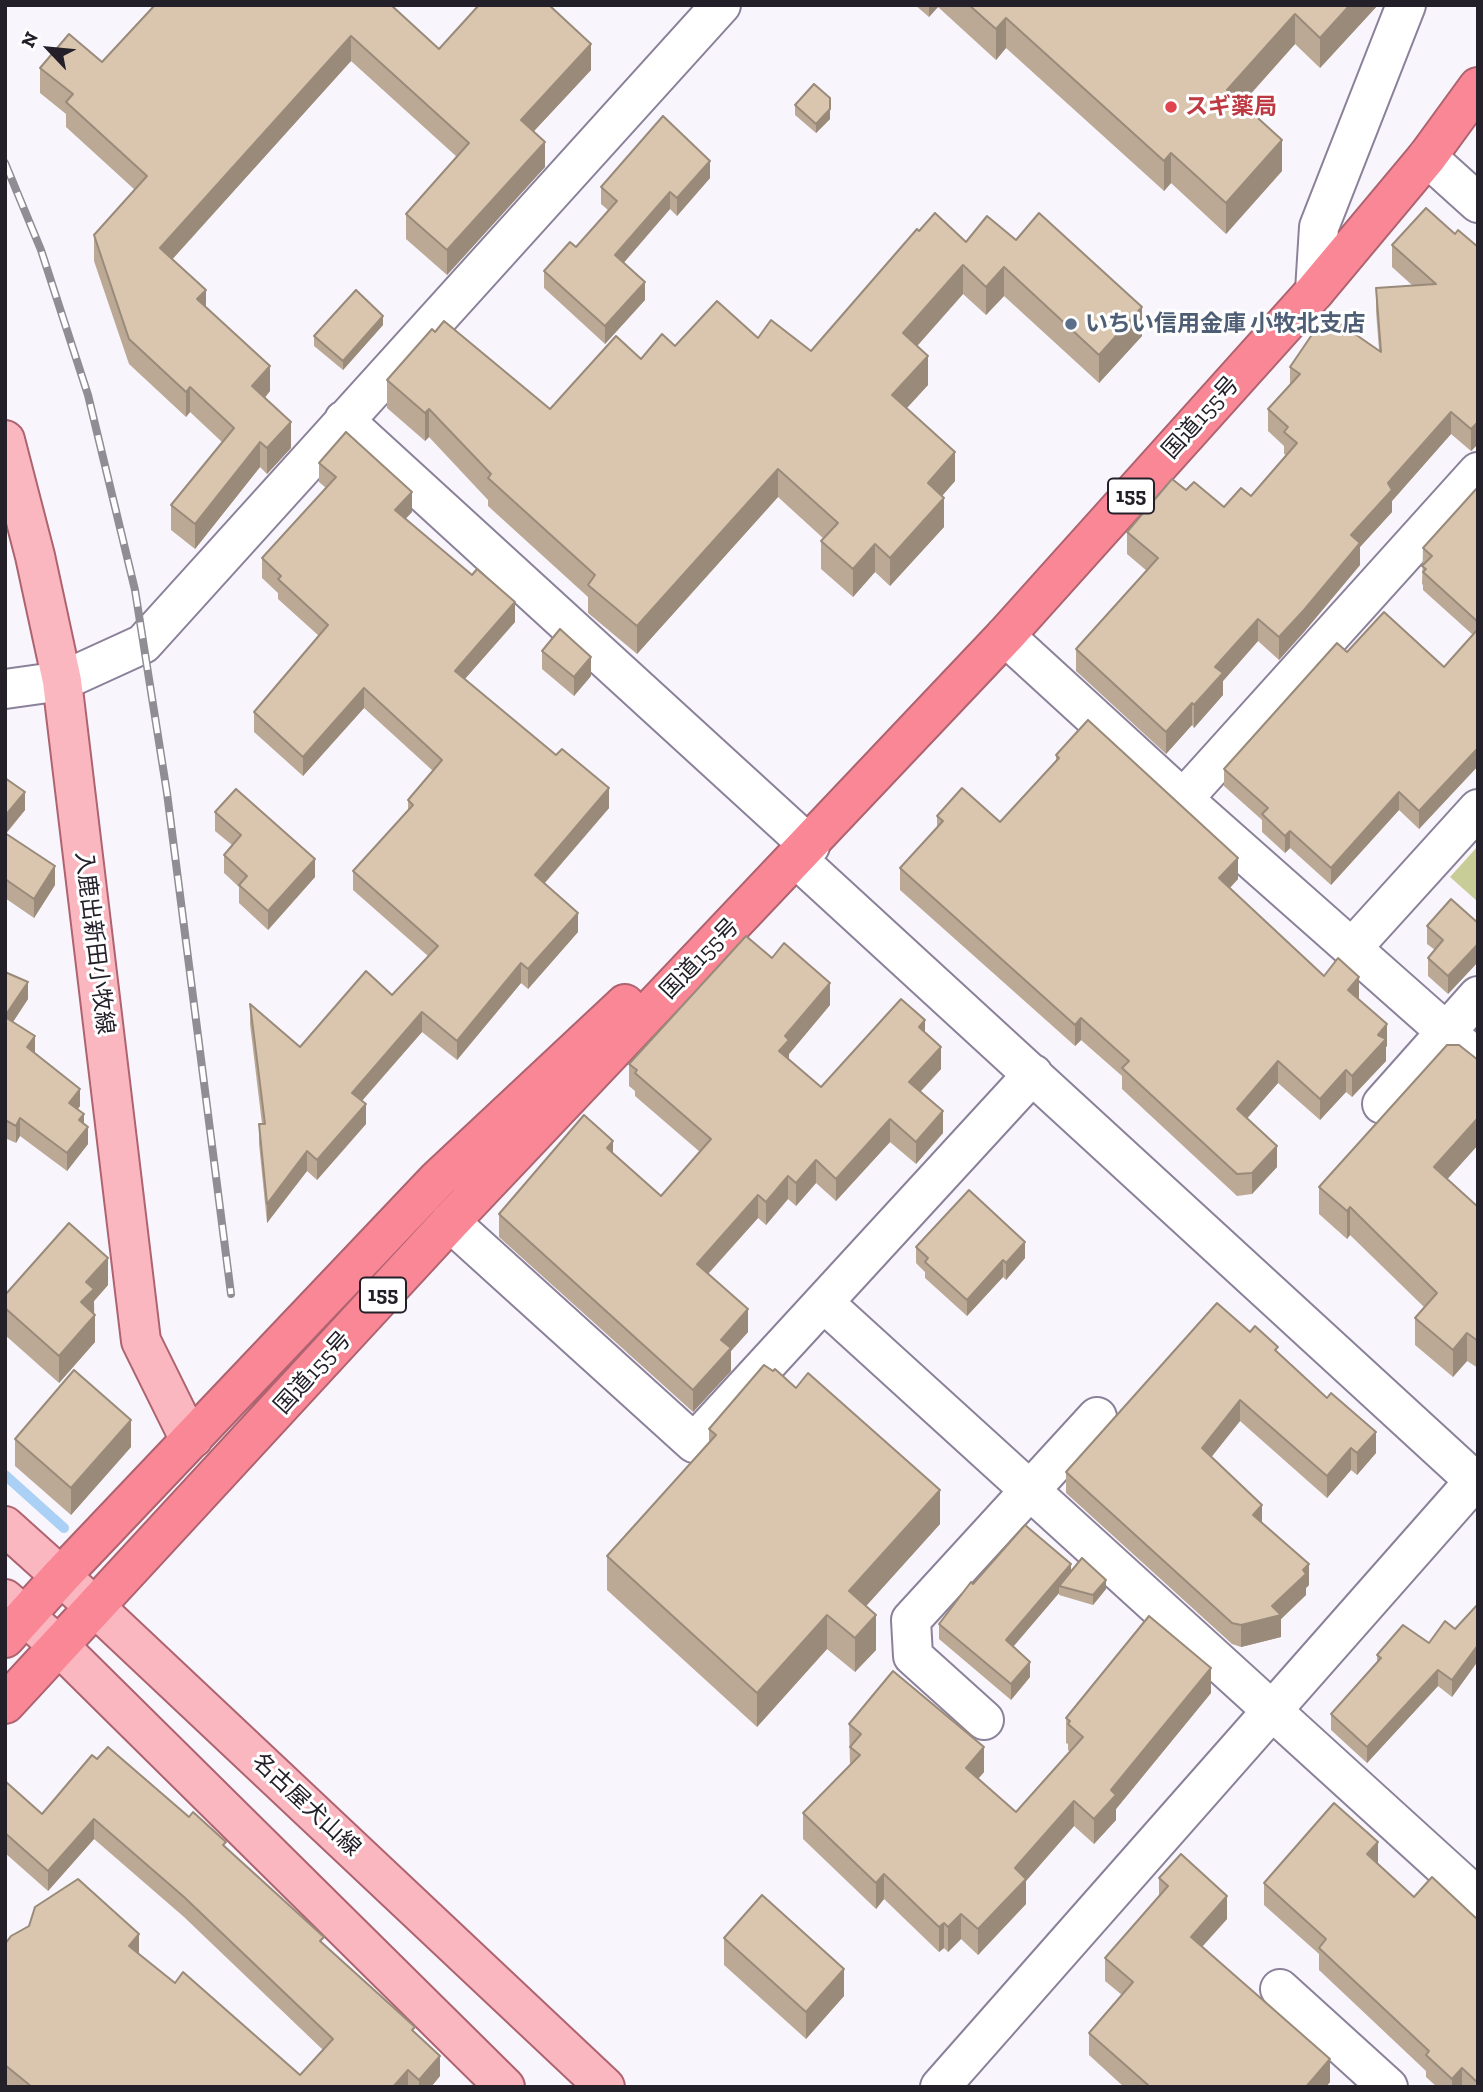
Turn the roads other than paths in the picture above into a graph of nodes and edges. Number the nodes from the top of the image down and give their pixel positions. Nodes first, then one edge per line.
1 (721, 5) edge
2 (1406, 5) edge
3 (1478, 87) edge
4 (1427, 157) junction
5 (1478, 204) edge
6 (1315, 290) junction
7 (344, 420) junction
8 (5, 440) edge
9 (1478, 472) edge
10 (1005, 636) junction
11 (61, 681) junction
12 (5, 689) edge
13 (1183, 799) junction
14 (1478, 808) edge
15 (803, 852) junction
16 (766, 891) junction
17 (1352, 948) junction
18 (1478, 996) edge
19 (1446, 1031) junction
20 (1478, 1060) edge
21 (1033, 1074) junction
22 (1382, 1104) dead end
23 (450, 1222) junction
24 (824, 1303) junction
25 (1097, 1417) dead end
26 (193, 1438) junction
27 (1477, 1481) edge
28 (1030, 1490) junction
29 (5, 1527) edge
30 (61, 1576) junction
31 (96, 1607) junction
32 (12, 1618) edge
33 (59, 1646) junction
34 (5, 1704) edge
35 (1273, 1710) junction
36 (984, 1720) dead end
37 (1478, 1898) edge
38 (1280, 1989) dead end
39 (499, 2084) edge
40 (605, 2087) edge
41 (940, 2087) edge
42 (1388, 2087) edge

1 - 7 street
2 - 6 street
3 - 4 highway, 国道155号 / 155
4 - 5 street
4 - 6 highway, 国道155号 / 155
6 - 10 highway, 国道155号 / 155
7 - 11 street
7 - 15 street
8 - 11 main road, 入鹿出新田小牧線
9 - 13 street
10 - 13 street
10 - 15 highway, 国道155号 / 155
11 - 12 street
11 - 26 main road, 入鹿出新田小牧線
13 - 17 street
14 - 17 street
15 - 16 highway, 国道155号 / 155
15 - 21 street
16 - 23 highway, 国道155号 / 155
16 - 26 highway, 国道155号 / 155
17 - 19 street
18 - 19 street
19 - 20 street
19 - 22 street
21 - 24 street
21 - 27 street
23 - 24 street
23 - 31 highway, 国道155号 / 155
24 - 28 street
25 - 28 street
26 - 30 highway, 国道155号 / 155
27 - 35 street
28 - 35 street
28 - 36 street
29 - 30 main road, 名古屋犬山線
30 - 31 main road, 名古屋犬山線
30 - 32 highway, 国道155号 / 155
31 - 33 highway, 国道155号 / 155
31 - 40 main road, 名古屋犬山線
32 - 33 main road
33 - 34 highway, 国道155号 / 155
33 - 39 main road
35 - 37 street
35 - 41 street
38 - 42 street

